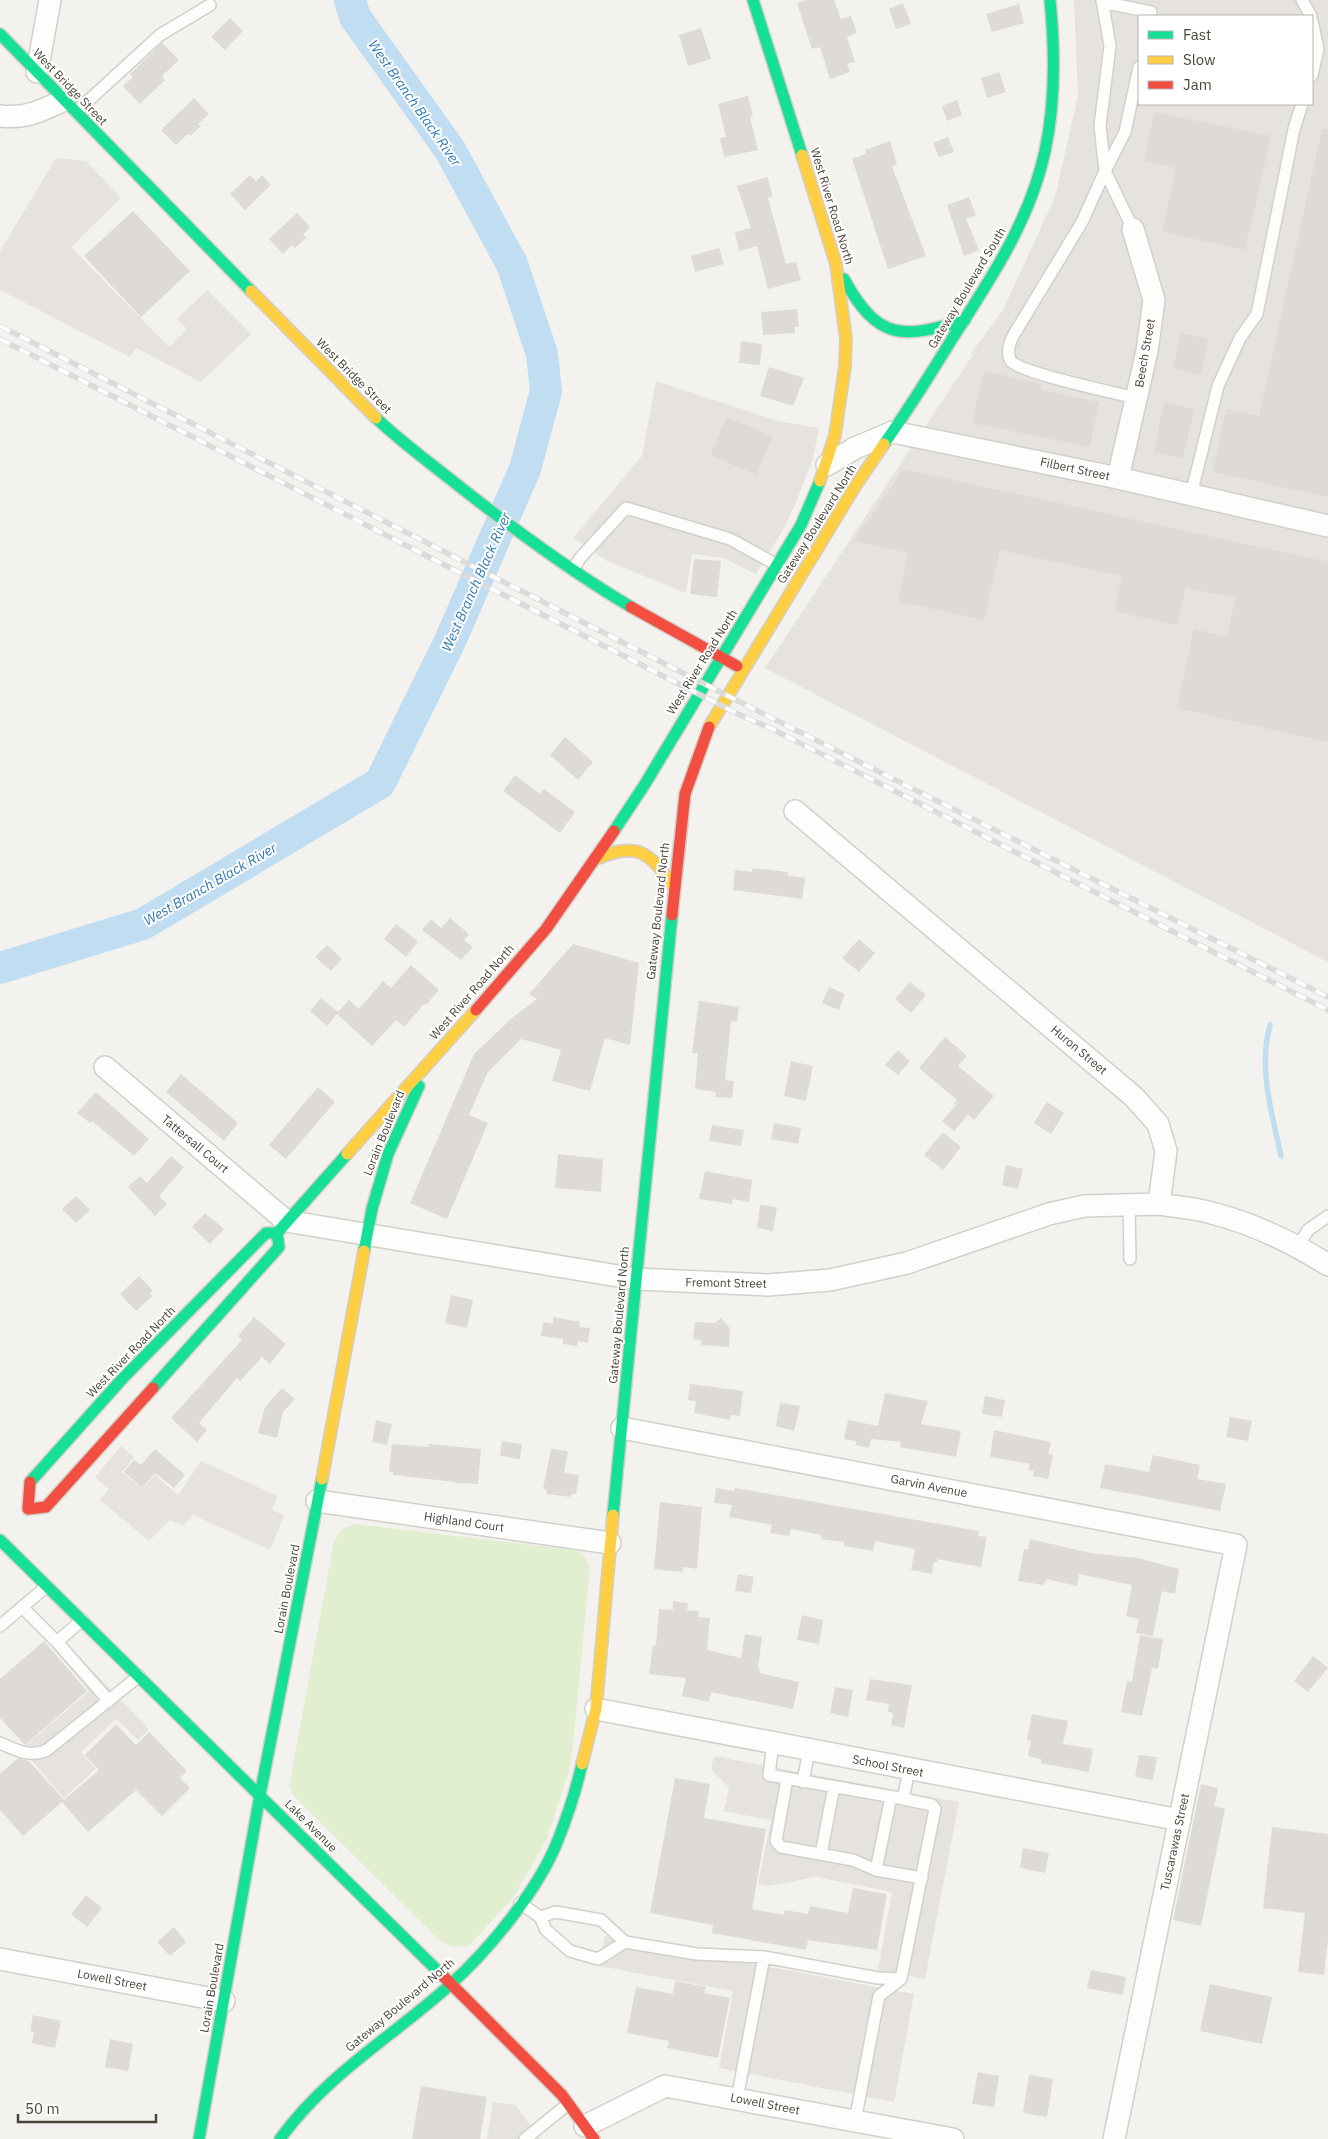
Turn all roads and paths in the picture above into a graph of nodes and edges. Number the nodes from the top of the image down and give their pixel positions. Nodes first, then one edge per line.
1 (50, 0) edge
2 (753, 0) edge
3 (1050, 0) edge
4 (1302, 0) edge
5 (1102, 1) edge
6 (210, 5) dead end
7 (1150, 15) edge
8 (1310, 15) edge
9 (1313, 26) edge
10 (0, 34) edge
11 (1313, 70) edge
12 (37, 72) junction
13 (1138, 72) edge
14 (1302, 105) edge
15 (70, 106) junction
16 (0, 116) edge
17 (1105, 171) junction
18 (1133, 229) joint
19 (836, 264) junction
20 (965, 320) junction
21 (1136, 398) junction
22 (894, 432) junction
23 (826, 465) junction
24 (1118, 478) junction
25 (1191, 495) junction
26 (1328, 526) edge
27 (778, 565) junction
28 (573, 569) junction
29 (799, 578) junction
30 (721, 657) junction
31 (744, 669) junction
32 (795, 811) dead end
33 (596, 859) junction
34 (674, 887) junction
35 (435, 1055) junction
36 (105, 1067) dead end
37 (1129, 1204) junction
38 (1159, 1204) junction
39 (1328, 1216) edge
40 (282, 1227) junction
41 (367, 1234) junction
42 (1298, 1246) junction
43 (1130, 1259) dead end
44 (1328, 1264) edge
45 (636, 1279) junction
46 (622, 1428) junction
47 (317, 1501) junction
48 (28, 1509) junction
49 (18, 1520) dead end
50 (2, 1538) edge
51 (610, 1543) junction
52 (1236, 1545) joint
53 (47, 1586) junction
54 (22, 1607) junction
55 (82, 1620) junction
56 (0, 1626) edge
57 (57, 1642) junction
58 (139, 1676) junction
59 (109, 1701) junction
60 (596, 1709) junction
61 (0, 1743) edge
62 (773, 1744) junction
63 (809, 1750) junction
64 (909, 1770) junction
65 (787, 1779) junction
66 (803, 1782) junction
67 (834, 1787) junction
68 (260, 1795) junction
69 (897, 1798) junction
70 (1180, 1820) junction
71 (821, 1854) junction
72 (876, 1870) junction
73 (922, 1878) junction
74 (520, 1903) junction
75 (540, 1918) junction
76 (625, 1942) junction
77 (764, 1956) junction
78 (0, 1959) edge
79 (901, 1979) junction
80 (451, 1984) junction
81 (224, 2001) junction
82 (737, 2099) junction
83 (568, 2104) junction
84 (855, 2121) junction
85 (590, 2132) edge
86 (199, 2139) edge
87 (280, 2139) edge
88 (525, 2139) edge
89 (953, 2139) edge
90 (1114, 2139) edge

1 - 12 street
2 - 19 main road, West River Road North
3 - 20 main road, Gateway Boulevard South
4 - 8 lane
5 - 7 lane
5 - 17 lane
6 - 15 lane
9 - 11 lane
10 - 12 main road, West Bridge Street
12 - 15 main road, West Bridge Street
13 - 17 lane
14 - 25 lane
15 - 16 street
15 - 28 main road, West Bridge Street
17 - 18 lane
17 - 21 lane
18 - 21 street, Beech Street
19 - 20 main road
19 - 23 main road, West River Road North
20 - 22 main road, Gateway Boulevard South
21 - 24 street, Beech Street
22 - 23 street
22 - 24 street, Filbert Street
22 - 29 main road, Gateway Boulevard North
23 - 27 main road, West River Road North
24 - 25 street, Filbert Street
25 - 26 street, Filbert Street
27 - 28 lane
27 - 29 lane
27 - 30 main road, West River Road North
28 - 30 main road, West Bridge Street
29 - 31 main road, Gateway Boulevard North
30 - 31 main road, West Bridge Street
30 - 33 main road, West River Road North
31 - 34 main road, Gateway Boulevard North
32 - 38 street, Huron Street
33 - 34 main road
33 - 35 main road, West River Road North
34 - 45 main road, Gateway Boulevard North
35 - 40 main road, West River Road North
35 - 41 main road, Lorain Boulevard
36 - 40 street, Tattersall Court
37 - 38 street, Fremont Street
37 - 43 lane
37 - 45 street, Fremont Street
38 - 42 street
39 - 42 lane
40 - 41 street, Fremont Street
40 - 48 main road, West River Road North
40 - 48 main road, West River Road North
41 - 45 street, Fremont Street
41 - 47 main road, Lorain Boulevard
42 - 44 street
45 - 46 main road, Gateway Boulevard North
46 - 51 main road, Gateway Boulevard North
46 - 52 street, Garvin Avenue
47 - 51 street, Highland Court
47 - 68 main road, Lorain Boulevard
48 - 49 main road
50 - 53 main road, Lake Avenue
51 - 60 main road, Gateway Boulevard North
52 - 70 street, Tuscarawas Street
53 - 54 lane
53 - 55 main road, Lake Avenue
54 - 56 lane
54 - 57 lane
55 - 57 lane
55 - 58 main road, Lake Avenue
57 - 59 lane
58 - 59 lane
58 - 68 main road, Lake Avenue
59 - 61 lane
60 - 62 street, School Street
60 - 74 main road, Gateway Boulevard North
62 - 63 street, School Street
62 - 65 lane
63 - 64 street, School Street
63 - 66 lane
64 - 69 lane
64 - 70 street, School Street
65 - 66 lane
65 - 71 lane
66 - 67 lane
67 - 69 lane
67 - 71 lane
68 - 80 main road, Lake Avenue
68 - 81 main road, Lorain Boulevard
69 - 72 lane
69 - 73 lane
70 - 90 street, Tuscarawas Street
71 - 72 lane
72 - 73 lane
73 - 79 lane
74 - 75 lane
74 - 80 main road, Gateway Boulevard North
75 - 76 lane
75 - 76 lane
76 - 77 lane
77 - 79 lane
77 - 82 lane
78 - 81 street, Lowell Street
79 - 84 lane
80 - 83 main road, Lake Avenue
80 - 87 main road, Gateway Boulevard North
81 - 86 main road, Lorain Boulevard
82 - 84 street, Lowell Street
82 - 85 street, Lowell Street
83 - 85 main road, Lake Avenue
83 - 88 lane
84 - 89 street, Lowell Street

